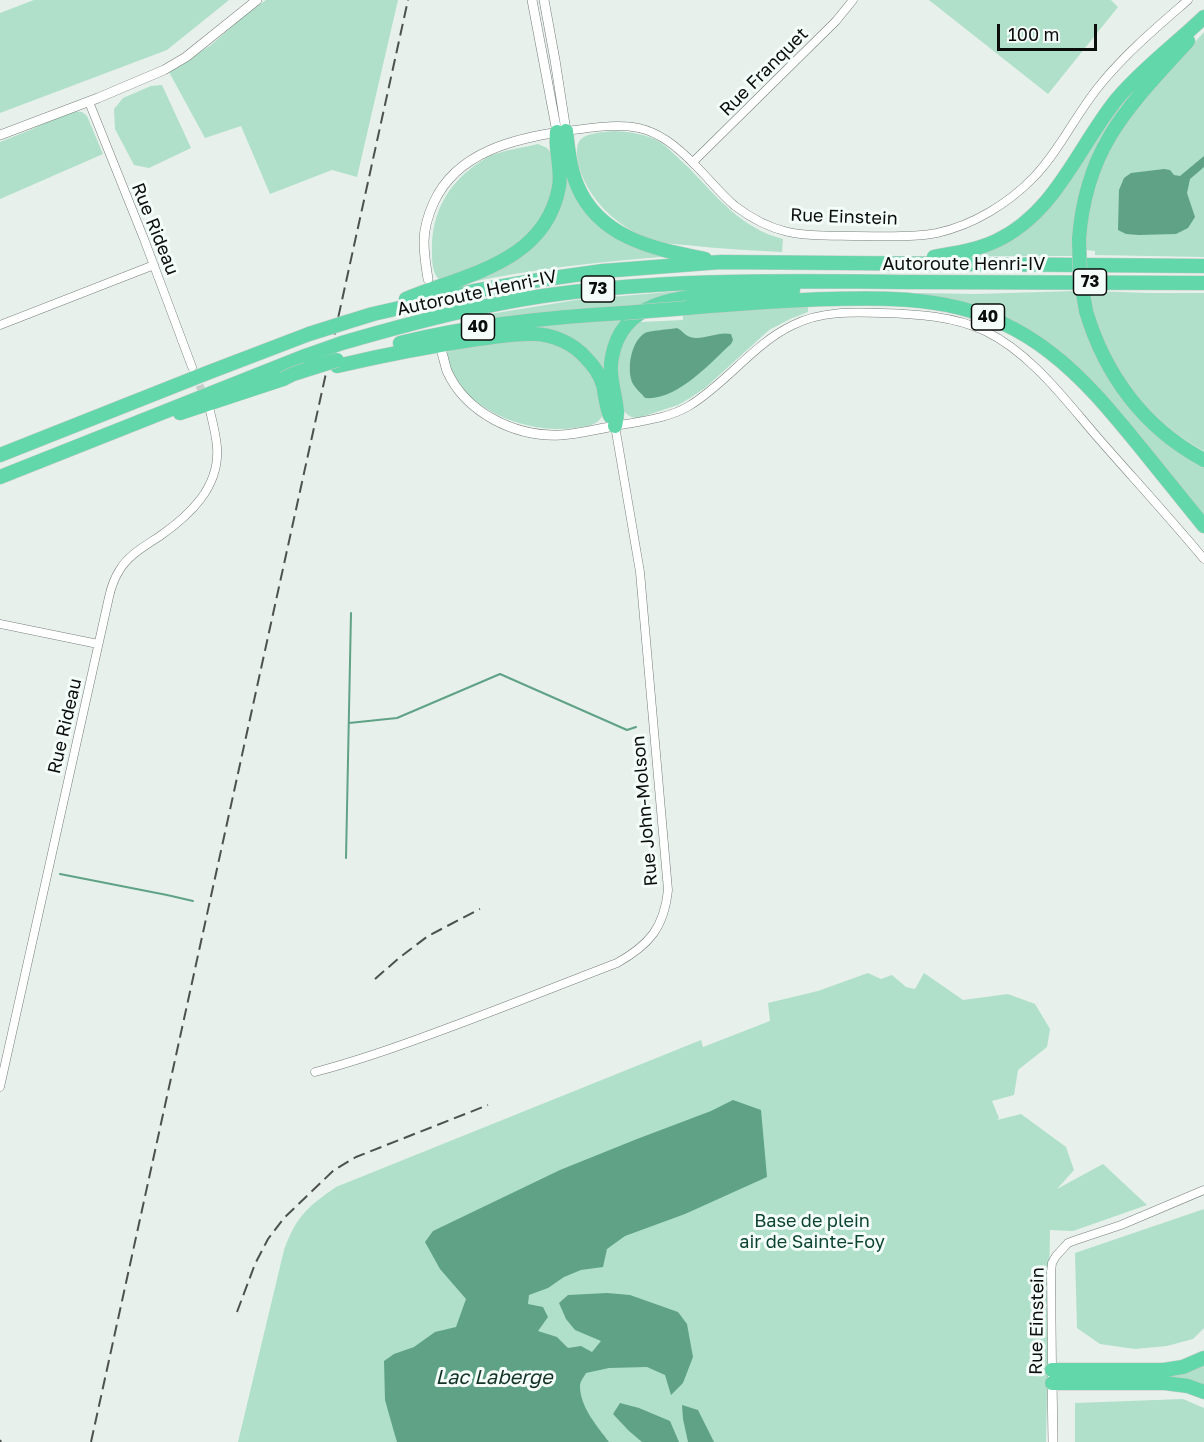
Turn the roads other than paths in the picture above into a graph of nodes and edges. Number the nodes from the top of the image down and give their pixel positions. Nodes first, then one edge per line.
1 (257, 0) edge
2 (532, 0) edge
3 (544, 0) edge
4 (853, 0) edge
5 (1188, 0) edge
6 (1204, 17) edge
7 (1204, 24) edge
8 (89, 102) junction
9 (561, 131) junction
10 (0, 135) edge
11 (693, 162) junction
12 (721, 262) junction
13 (894, 263) junction
14 (154, 265) junction
15 (1204, 267) edge
16 (428, 279) dead end
17 (1049, 282) junction
18 (1204, 283) edge
19 (373, 314) junction
20 (0, 325) edge
21 (442, 353) dead end
22 (337, 363) junction
23 (192, 368) tunnel mouth
24 (210, 411) dead end
25 (615, 426) junction
26 (92, 440) junction
27 (25, 445) junction
28 (0, 450) edge
29 (0, 455) edge
30 (1204, 460) edge
31 (0, 477) edge
32 (1204, 526) edge
33 (1204, 559) edge
34 (0, 624) edge
35 (99, 644) junction
36 (0, 1038) edge
37 (10, 1040) junction
38 (315, 1072) dead end
39 (0, 1087) edge
40 (1204, 1190) edge
41 (1204, 1358) edge
42 (1052, 1376) junction
43 (1204, 1392) edge
44 (1053, 1442) edge

1 - 8 street
2 - 9 street
3 - 9 street
4 - 11 street, Rue Franquet
5 - 11 street, Rue Einstein
6 - 13 highway
7 - 30 highway, bridge
8 - 10 street
8 - 14 street, Rue Rideau
9 - 11 street, Rue Einstein
9 - 12 highway
9 - 16 street, Rue Einstein
9 - 19 highway
12 - 13 highway, Autoroute Henri-IV / 40
12 - 19 highway, Autoroute Henri-IV / 40
13 - 15 highway, Autoroute Henri-IV / 40
14 - 20 street
14 - 23 street, Rue Rideau
17 - 18 highway, Autoroute Henri-IV / 73
17 - 25 highway
17 - 26 highway, Autoroute Henri-IV / 73, bridge
19 - 27 highway, Autoroute Henri-IV / 40, bridge
21 - 25 street
22 - 25 highway
22 - 26 highway, 40, bridge
22 - 32 highway, 40, bridge
24 - 35 street, Rue Rideau
25 - 33 street
25 - 38 street, Rue John-Molson
26 - 31 highway, Autoroute Henri-IV / 40
27 - 28 highway
27 - 29 highway, Autoroute Henri-IV / 40
34 - 35 street
35 - 37 street, Rue Rideau
36 - 37 street
37 - 39 street, Rue Rideau
40 - 42 street, Rue Einstein
41 - 42 highway
42 - 43 highway
42 - 44 street, Rue Einstein

